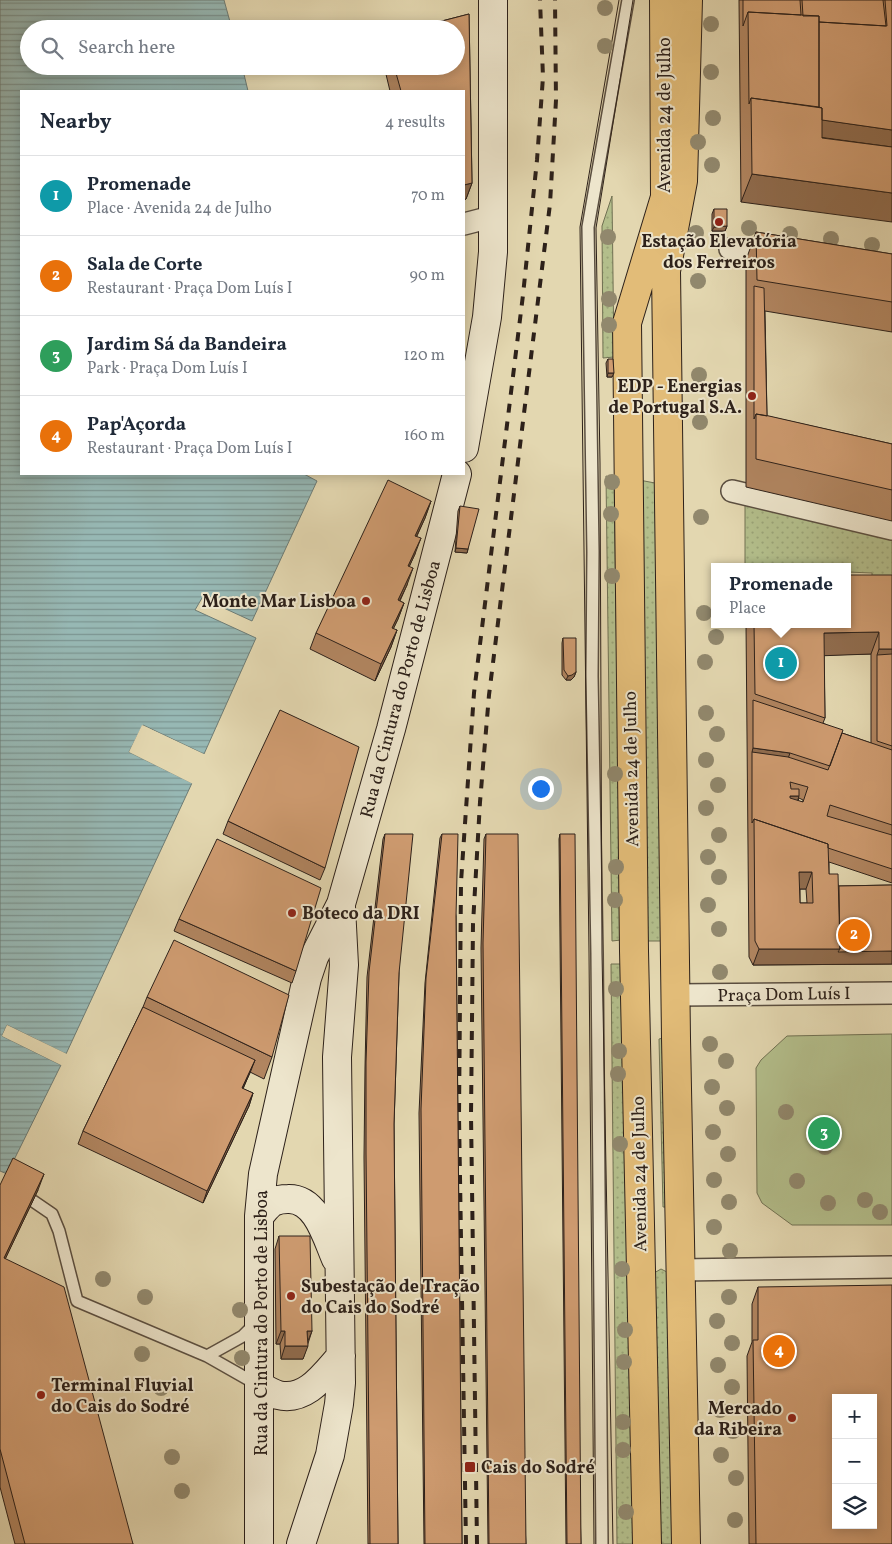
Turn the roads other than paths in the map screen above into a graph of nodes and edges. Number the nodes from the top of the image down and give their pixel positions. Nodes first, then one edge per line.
1 (493, 0) edge
2 (628, 0) edge
3 (664, 0) edge
4 (688, 0) edge
5 (495, 216) junction
6 (465, 224) edge
7 (730, 250) dead end
8 (798, 260) edge
9 (465, 442) edge
10 (458, 475) edge
11 (732, 491) dead end
12 (892, 529) edge
13 (341, 904) junction
14 (892, 993) edge
15 (676, 995) junction
16 (634, 997) junction
17 (638, 1145) junction
18 (33, 1201) edge
19 (259, 1216) junction
20 (892, 1267) edge
21 (340, 1270) junction
22 (680, 1270) junction
23 (260, 1320) junction
24 (207, 1356) junction
25 (341, 1356) junction
26 (260, 1386) junction
27 (259, 1544) edge
28 (301, 1544) edge
29 (602, 1544) edge
30 (647, 1544) edge
31 (686, 1544) edge

1 - 5 street
2 - 29 lane
3 - 16 main road, Avenida 24 de Julho
4 - 15 main road, Avenida 24 de Julho
5 - 6 street
5 - 9 street
7 - 8 street
10 - 13 street, Rua da Cintura do Porto de Lisboa
11 - 12 street
13 - 19 street, Rua da Cintura do Porto de Lisboa
13 - 21 street, Rua da Cintura do Porto de Lisboa
14 - 15 street, Praça Dom Luís I
15 - 16 main road
15 - 22 main road, Avenida 24 de Julho
16 - 17 main road, Avenida 24 de Julho
17 - 22 main road
17 - 30 main road, Avenida 24 de Julho
18 - 24 lane
19 - 21 street
19 - 23 street, Rua da Cintura do Porto de Lisboa
20 - 22 street
21 - 25 street, Rua da Cintura do Porto de Lisboa
22 - 31 main road, Avenida 24 de Julho
23 - 24 lane
23 - 26 street, Rua da Cintura do Porto de Lisboa
24 - 26 lane
25 - 26 street
25 - 28 street, Rua da Cintura do Porto de Lisboa
26 - 27 street, Rua da Cintura do Porto de Lisboa

